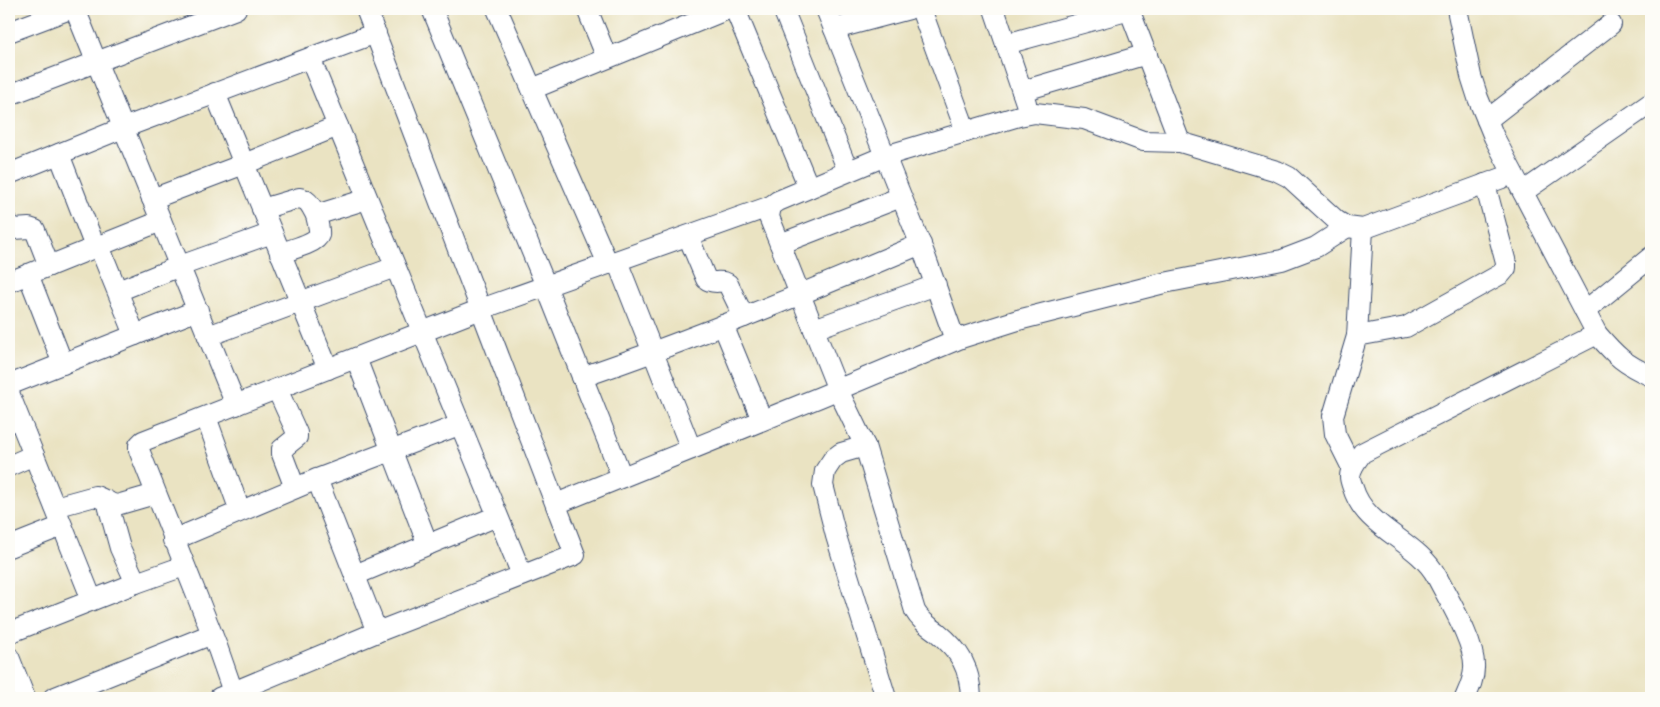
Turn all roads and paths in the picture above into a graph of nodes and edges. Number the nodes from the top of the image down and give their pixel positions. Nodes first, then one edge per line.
1 (70, 9) edge
2 (75, 9) edge
3 (236, 9) edge
4 (366, 9) edge
5 (432, 9) edge
6 (497, 9) edge
7 (587, 9) edge
8 (728, 9) edge
9 (735, 9) edge
10 (783, 9) edge
11 (826, 9) edge
12 (909, 9) edge
13 (921, 9) edge
14 (994, 9) edge
15 (1130, 9) edge
16 (1458, 9) edge
17 (1611, 24) dead end
18 (10, 27) edge
19 (834, 29) junction
20 (376, 33) junction
21 (1006, 44) junction
22 (1147, 54) junction
23 (310, 58) junction
24 (607, 58) junction
25 (96, 62) junction
26 (532, 89) junction
27 (1022, 91) junction
28 (216, 93) junction
29 (9, 95) edge
30 (1651, 103) edge
31 (1030, 114) junction
32 (1487, 120) junction
33 (338, 126) junction
34 (123, 128) junction
35 (966, 132) junction
36 (1180, 142) junction
37 (59, 154) junction
38 (885, 156) junction
39 (244, 164) junction
40 (848, 171) junction
41 (9, 174) edge
42 (1513, 174) junction
43 (1485, 184) junction
44 (809, 188) junction
45 (1523, 192) junction
46 (902, 196) junction
47 (152, 199) junction
48 (367, 199) junction
49 (771, 206) junction
50 (262, 209) junction
51 (316, 215) junction
52 (161, 221) junction
53 (9, 224) edge
54 (1355, 228) junction
55 (272, 233) junction
56 (688, 236) junction
57 (780, 244) junction
58 (921, 244) junction
59 (97, 247) junction
60 (280, 253) junction
61 (1651, 257) edge
62 (613, 262) junction
63 (49, 266) junction
64 (180, 266) junction
65 (394, 267) junction
66 (28, 274) junction
67 (9, 282) edge
68 (936, 285) junction
69 (546, 286) junction
70 (118, 292) junction
71 (800, 295) junction
72 (300, 301) junction
73 (481, 309) junction
74 (198, 310) junction
75 (1585, 311) junction
76 (744, 317) junction
77 (723, 325) junction
78 (814, 329) junction
79 (421, 332) junction
80 (1597, 334) junction
81 (135, 335) junction
82 (208, 336) junction
83 (1357, 336) junction
84 (955, 340) junction
85 (653, 353) junction
86 (356, 358) junction
87 (63, 364) junction
88 (328, 369) junction
89 (1651, 376) edge
90 (582, 377) junction
91 (9, 385) edge
92 (277, 389) junction
93 (838, 390) junction
94 (9, 393) edge
95 (236, 405) junction
96 (206, 417) junction
97 (762, 420) junction
98 (460, 425) junction
99 (865, 446) junction
100 (691, 449) junction
101 (392, 451) junction
102 (34, 455) junction
103 (9, 466) edge
104 (1352, 468) junction
105 (622, 477) junction
106 (317, 479) junction
107 (295, 488) junction
108 (155, 494) junction
109 (107, 501) junction
110 (556, 504) junction
111 (54, 507) junction
112 (240, 511) junction
113 (497, 516) junction
114 (62, 526) junction
115 (173, 540) junction
116 (428, 545) junction
117 (9, 547) edge
118 (184, 566) junction
119 (355, 575) junction
120 (522, 576) junction
121 (136, 582) junction
122 (92, 600) junction
123 (376, 632) junction
124 (9, 633) edge
125 (212, 634) junction
126 (9, 657) edge
127 (226, 695) edge
128 (25, 698) edge
129 (53, 698) edge
130 (886, 698) edge
131 (971, 698) edge
132 (1465, 698) edge

1 - 18 street
2 - 25 street
3 - 25 street
4 - 20 street
5 - 69 street
6 - 26 street
7 - 24 street
8 - 24 street
9 - 44 street
10 - 40 street
11 - 19 street
12 - 19 street
13 - 35 street
14 - 21 street
15 - 21 street
15 - 22 street
16 - 32 street
17 - 32 street
19 - 38 street
20 - 23 street
20 - 73 street
21 - 27 street
22 - 27 street
22 - 36 street
23 - 28 street
23 - 33 street
24 - 26 street
25 - 29 street
25 - 34 street
26 - 62 street
27 - 31 street
28 - 34 street
28 - 39 street
30 - 45 street
31 - 35 street
31 - 36 street
32 - 42 street
33 - 39 street
33 - 48 street
34 - 37 street
34 - 47 street
35 - 38 street
36 - 54 street
37 - 41 street
37 - 59 street
38 - 40 street
38 - 46 street
39 - 47 street
39 - 50 street
40 - 44 street
42 - 43 street
42 - 45 street
43 - 54 street
43 - 83 street
44 - 49 street
45 - 75 street
46 - 57 street
46 - 58 street
47 - 52 street
48 - 51 street
48 - 65 street
49 - 56 street
49 - 57 street
50 - 51 street
50 - 55 street
51 - 60 street
52 - 59 street
52 - 64 street
53 - 63 street
54 - 83 street
54 - 84 street
55 - 60 street
55 - 64 street
56 - 62 street
56 - 76 street
57 - 71 street
58 - 68 street
58 - 71 street
59 - 63 street
59 - 70 street
60 - 72 street
61 - 75 street
62 - 69 street
62 - 85 street
63 - 66 street
64 - 70 street
64 - 74 street
65 - 72 street
65 - 79 street
66 - 67 street
66 - 87 street
68 - 78 street
68 - 84 street
69 - 73 street
69 - 90 street
70 - 81 street
71 - 76 street
71 - 78 street
72 - 82 street
72 - 88 street
73 - 79 street
73 - 110 street
74 - 81 street
74 - 82 street
75 - 80 street
76 - 77 street
77 - 85 street
77 - 97 street
78 - 93 street
79 - 86 street
79 - 98 street
80 - 89 street
80 - 104 street
81 - 87 street
82 - 95 street
83 - 104 street
84 - 93 street
85 - 90 street
85 - 100 street
86 - 88 street
86 - 101 street
87 - 91 street
88 - 92 street
90 - 105 street
92 - 95 street
92 - 107 street
93 - 97 street
93 - 99 street
94 - 102 street
95 - 96 street
96 - 108 street
96 - 112 street
97 - 100 street
98 - 101 street
98 - 113 street
99 - 130 street
99 - 131 street
100 - 105 street
101 - 106 street
101 - 116 street
102 - 103 street
102 - 111 street
104 - 132 street
105 - 110 street
106 - 107 street
106 - 119 street
107 - 112 street
108 - 109 street
108 - 115 street
109 - 111 street
109 - 121 street
110 - 120 street
111 - 114 street
112 - 115 street
113 - 116 street
113 - 120 street
114 - 117 street
114 - 122 street
115 - 118 street
116 - 119 street
118 - 121 street
118 - 125 street
119 - 123 street
120 - 123 street
121 - 122 street
122 - 124 street
123 - 127 street
125 - 127 street
125 - 129 street
126 - 128 street

